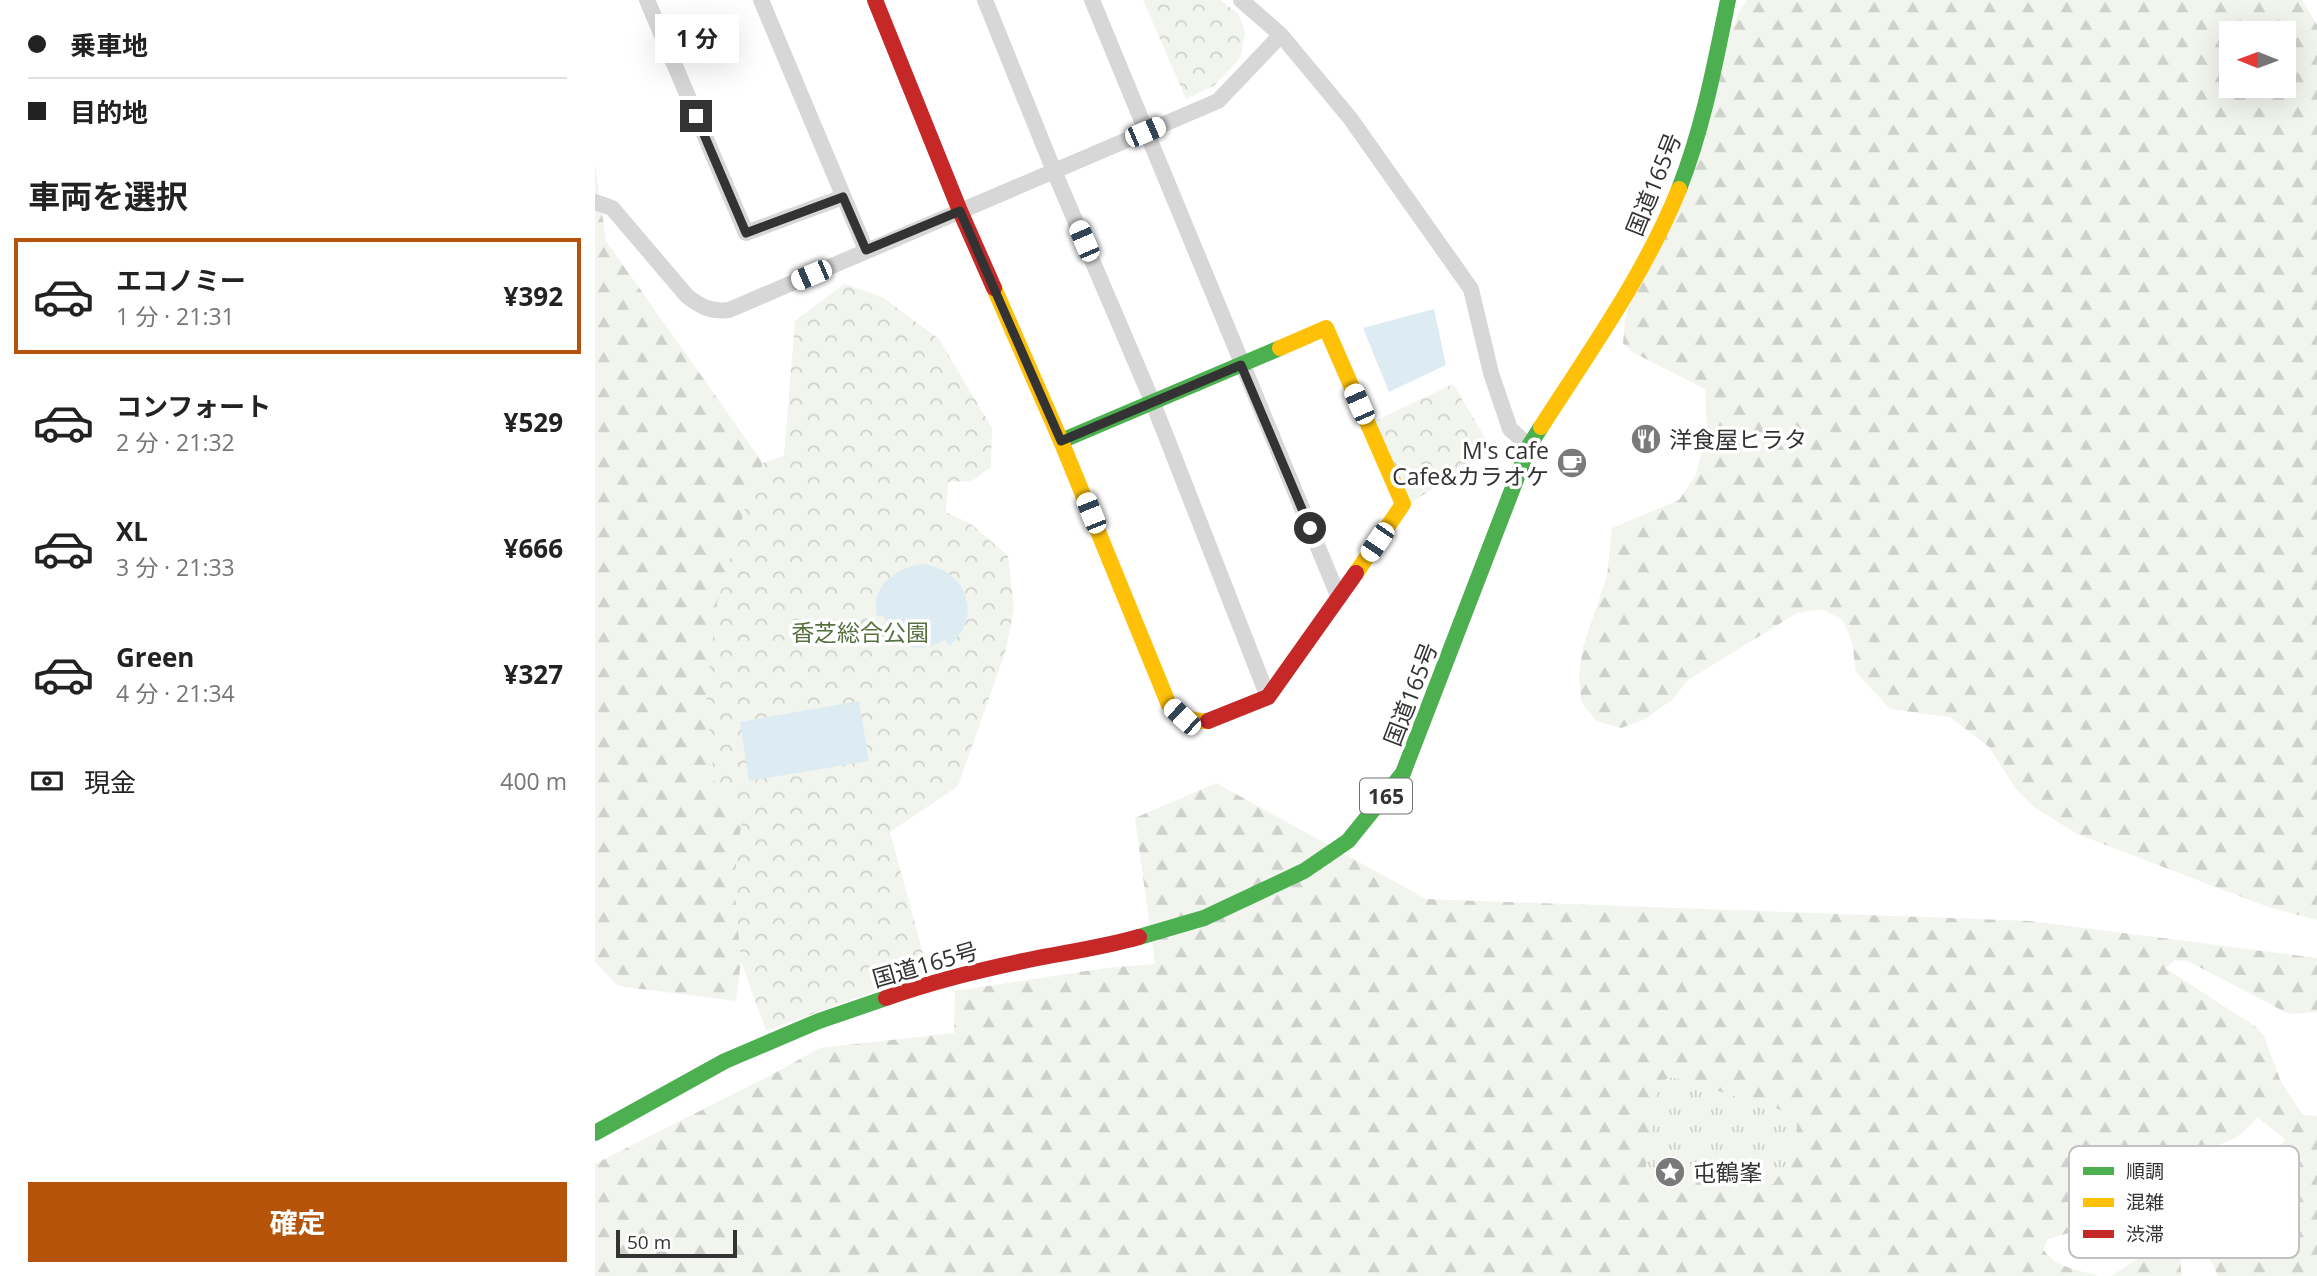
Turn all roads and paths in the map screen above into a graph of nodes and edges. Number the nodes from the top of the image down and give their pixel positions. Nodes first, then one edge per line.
1 (647, 0) edge
2 (761, 0) edge
3 (876, 0) edge
4 (985, 0) edge
5 (1092, 0) edge
6 (1241, 0) edge
7 (1728, 0) edge
8 (1281, 35) junction
9 (1145, 132) junction
10 (1054, 171) junction
11 (843, 197) junction
12 (595, 202) edge
13 (960, 211) junction
14 (866, 250) junction
15 (1241, 365) junction
16 (1153, 404) junction
17 (1061, 441) junction
18 (1529, 446) junction
19 (1339, 598) junction
20 (1268, 697) junction
21 (595, 1133) edge

1 - 11 street
2 - 11 street
3 - 13 main road
4 - 10 street
5 - 9 street
6 - 8 street
7 - 18 main road, 国道165号 / 165
8 - 9 street
8 - 18 street
9 - 10 street
9 - 15 street
10 - 13 street
10 - 16 street
11 - 14 street
12 - 14 street
13 - 14 street
13 - 17 main road
15 - 16 main road
15 - 19 street
15 - 19 main road
16 - 17 main road
16 - 20 street
17 - 20 main road
18 - 21 main road, 国道165号 / 165
19 - 20 main road

